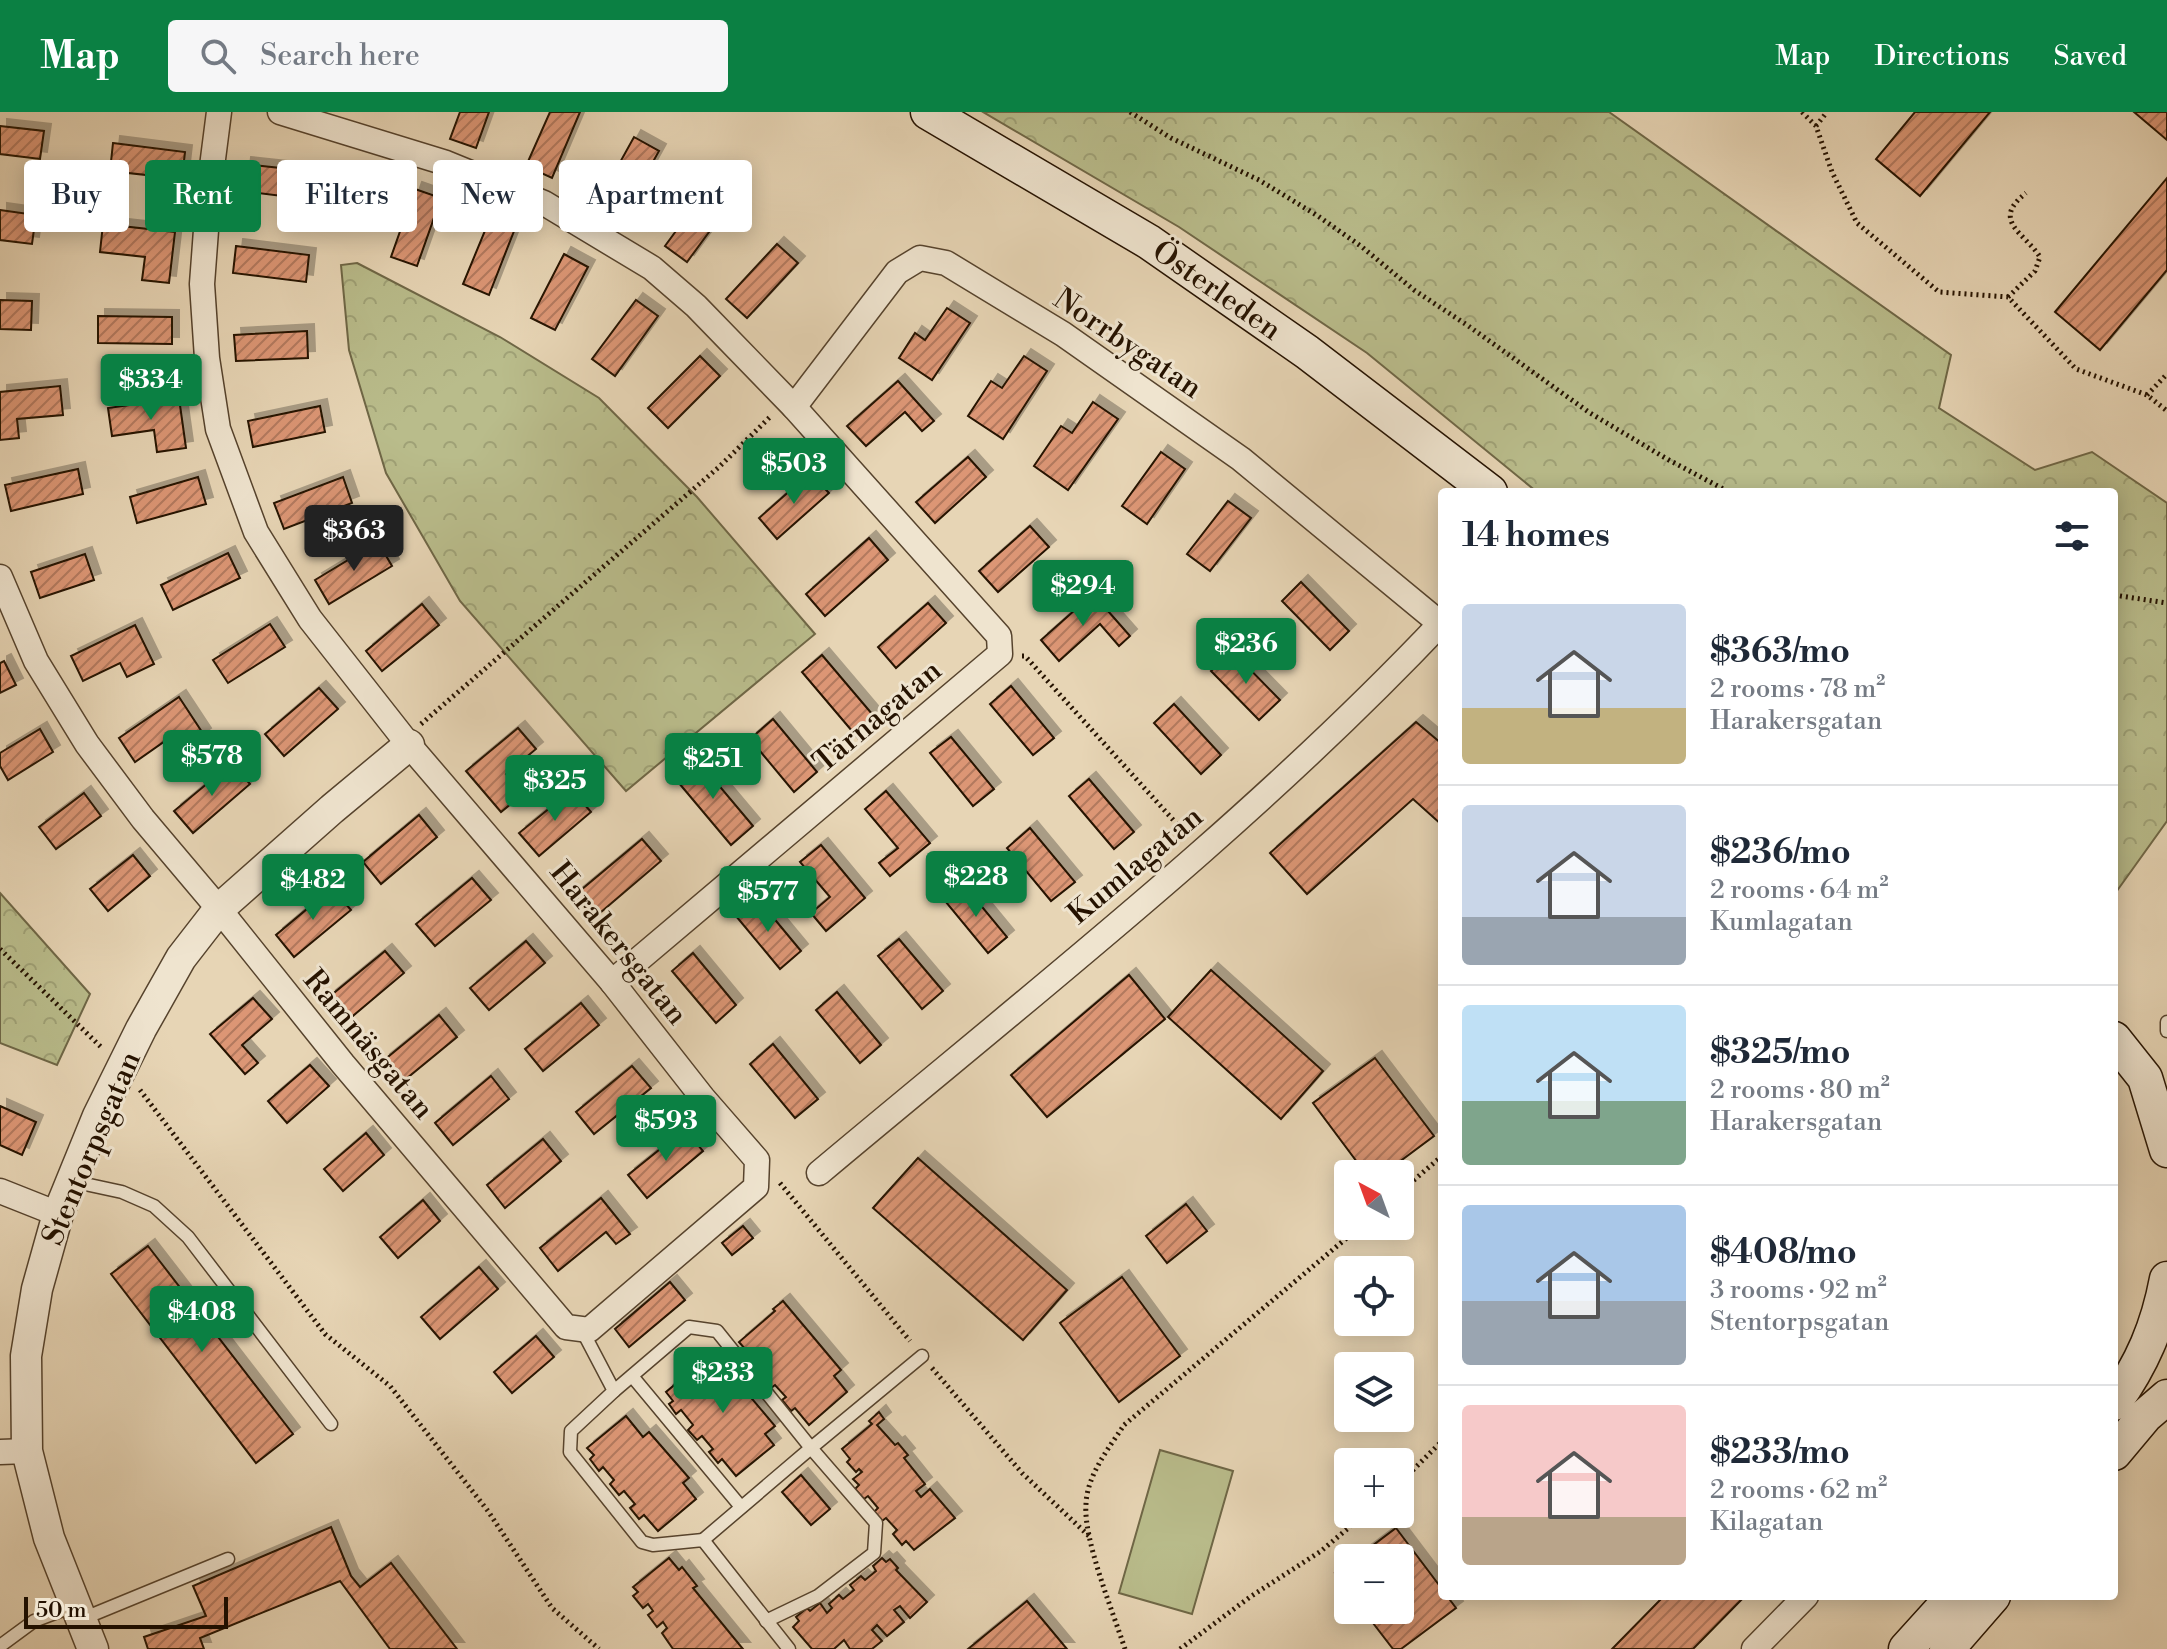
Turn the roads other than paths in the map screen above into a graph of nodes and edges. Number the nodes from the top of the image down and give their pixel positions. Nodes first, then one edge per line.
1 (219, 112) edge
2 (280, 112) edge
3 (928, 112) edge
4 (794, 407) junction
5 (1485, 488) edge
6 (0, 577) edge
7 (1438, 621) edge
8 (1438, 628) edge
9 (409, 745) junction
10 (219, 909) junction
11 (612, 982) junction
12 (2167, 1022) edge
13 (2167, 1031) edge
14 (2118, 1040) edge
15 (2118, 1043) edge
16 (2167, 1063) edge
17 (2167, 1150) edge
18 (819, 1173) dead end
19 (71, 1181) junction
20 (0, 1191) edge
21 (58, 1214) junction
22 (2167, 1279) edge
23 (582, 1329) junction
24 (922, 1356) dead end
25 (632, 1376) junction
26 (614, 1391) junction
27 (2167, 1397) edge
28 (2118, 1398) edge
29 (331, 1424) dead end
30 (811, 1448) junction
31 (2118, 1448) edge
32 (13, 1451) edge
33 (741, 1507) junction
34 (703, 1540) junction
35 (228, 1559) dead end
36 (1802, 1600) edge
37 (1950, 1600) edge
38 (1990, 1600) edge
39 (79, 1612) junction
40 (766, 1621) junction
41 (0, 1646) edge
42 (93, 1649) edge
43 (789, 1649) edge
44 (1754, 1649) edge
45 (1906, 1649) edge
46 (1947, 1649) edge

1 - 9 street, Harakersgatan
2 - 4 street
3 - 5 main road, Österleden
4 - 7 street, Norrbygatan
4 - 11 street, Tärnagatan
6 - 10 street, Ramnäsgatan
8 - 18 street, Kumlagatan
9 - 10 street, Stentorpsgatan
9 - 11 street, Harakersgatan
10 - 19 street, Stentorpsgatan
10 - 23 street, Ramnäsgatan
11 - 23 street, Harakersgatan
12 - 13 lane
14 - 16 main road
15 - 17 main road
19 - 21 street, Stentorpsgatan
19 - 29 lane
20 - 21 street
21 - 32 street, Stentorpsgatan
22 - 28 main road
23 - 26 lane
24 - 30 lane
25 - 26 lane
25 - 30 lane
25 - 33 lane
26 - 34 lane
27 - 31 main road
30 - 33 lane
30 - 40 lane
32 - 39 street, Stentorpsgatan
33 - 34 lane
34 - 40 lane
35 - 39 lane
36 - 44 street
37 - 45 main road
38 - 46 main road
39 - 41 lane
39 - 42 street, Stentorpsgatan
40 - 43 lane

